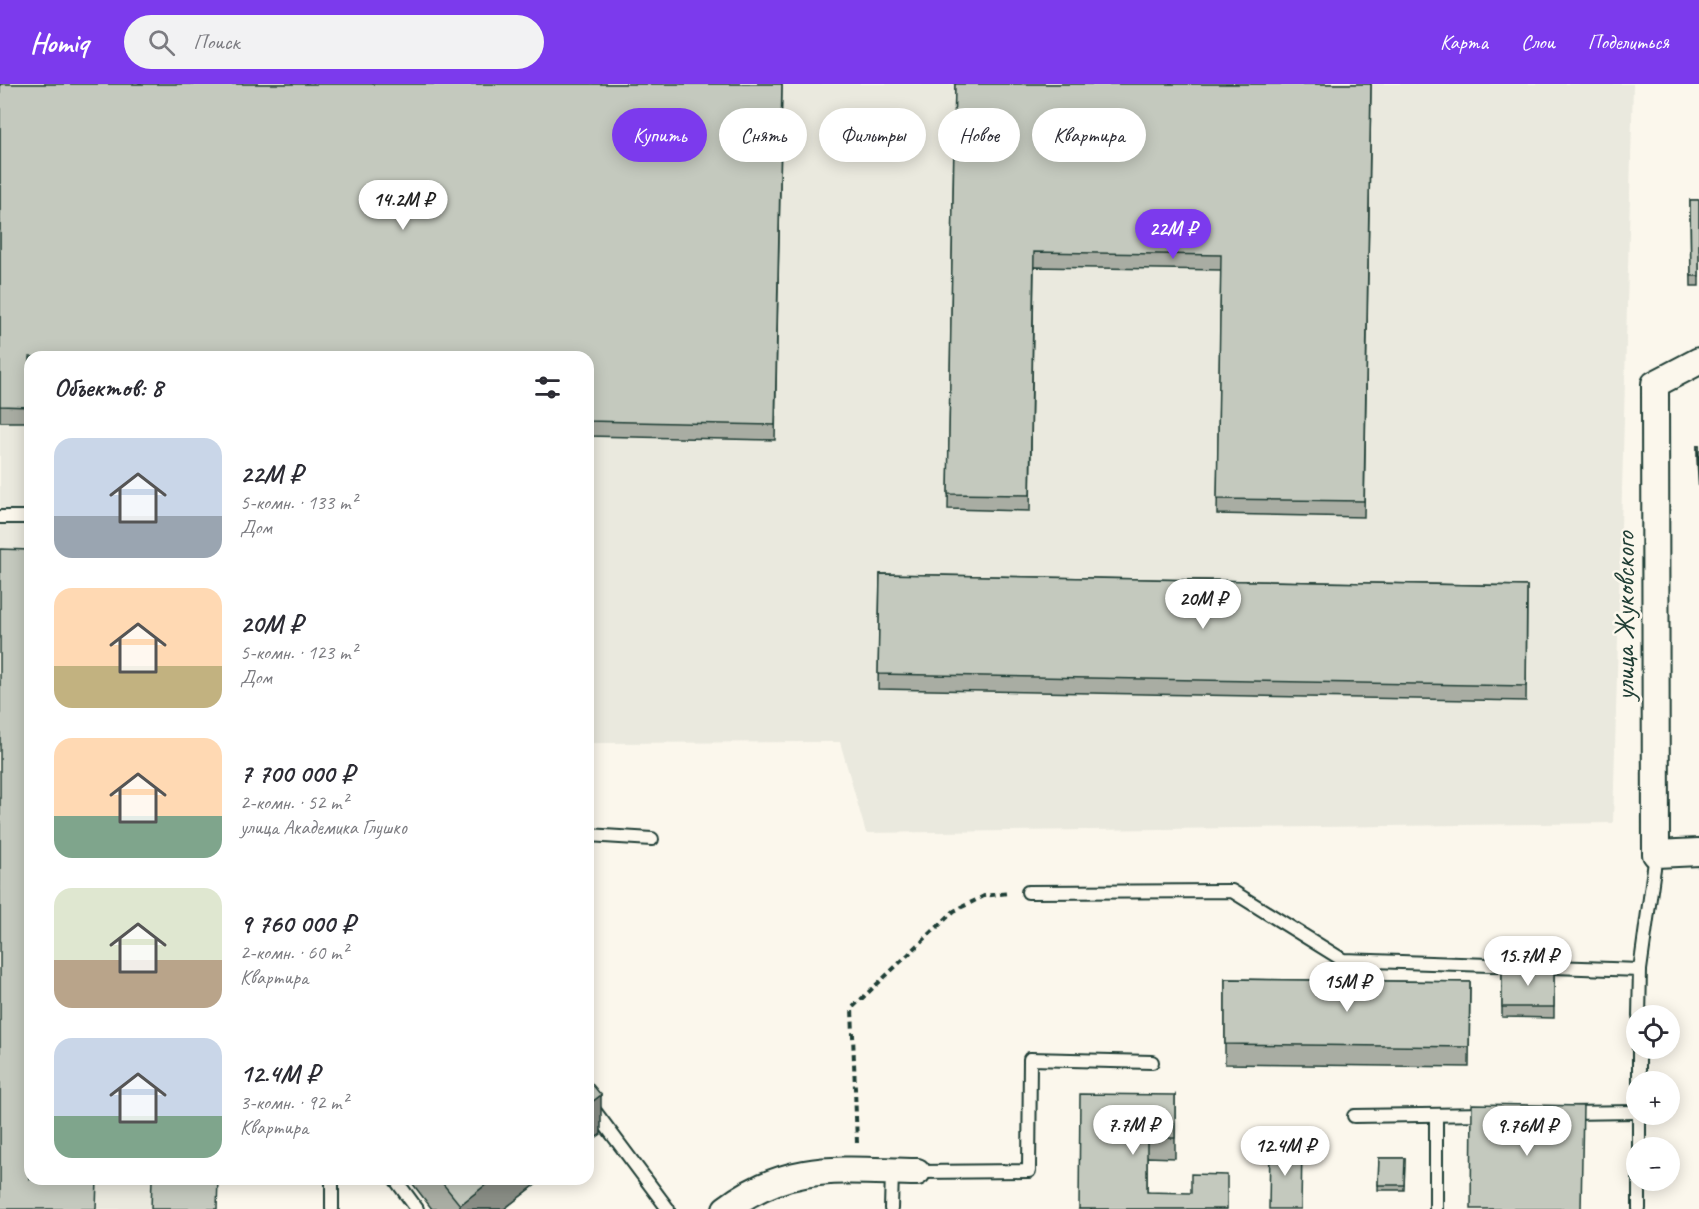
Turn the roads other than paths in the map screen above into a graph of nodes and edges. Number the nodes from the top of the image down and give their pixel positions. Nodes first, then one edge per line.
1 (1699, 361) edge
2 (0, 517) edge
3 (24, 517) edge
4 (594, 835) edge
5 (652, 839) dead end
6 (1699, 852) edge
7 (1656, 854) junction
8 (1028, 892) road end
9 (1640, 970) junction
10 (1640, 1005) edge
11 (1152, 1062) dead end
12 (594, 1110) edge
13 (1554, 1113) edge
14 (1626, 1113) edge
15 (1495, 1114) edge
16 (1437, 1115) junction
17 (1354, 1116) dead end
18 (892, 1172) junction
19 (917, 1172) joint
20 (332, 1185) edge
21 (399, 1185) edge
22 (1639, 1191) edge
23 (332, 1209) edge
24 (417, 1209) edge
25 (668, 1209) edge
26 (726, 1209) edge
27 (891, 1209) edge
28 (1436, 1209) edge
29 (1639, 1209) edge

1 - 7 street, улица Жуковского
2 - 3 lane
4 - 5 lane
6 - 7 street
7 - 9 lane
8 - 9 lane
9 - 10 lane
11 - 19 lane
12 - 25 lane
13 - 14 lane
15 - 16 lane
16 - 17 lane
16 - 28 lane
18 - 19 street
18 - 26 street
18 - 27 lane
20 - 23 lane
21 - 24 lane
22 - 29 lane

